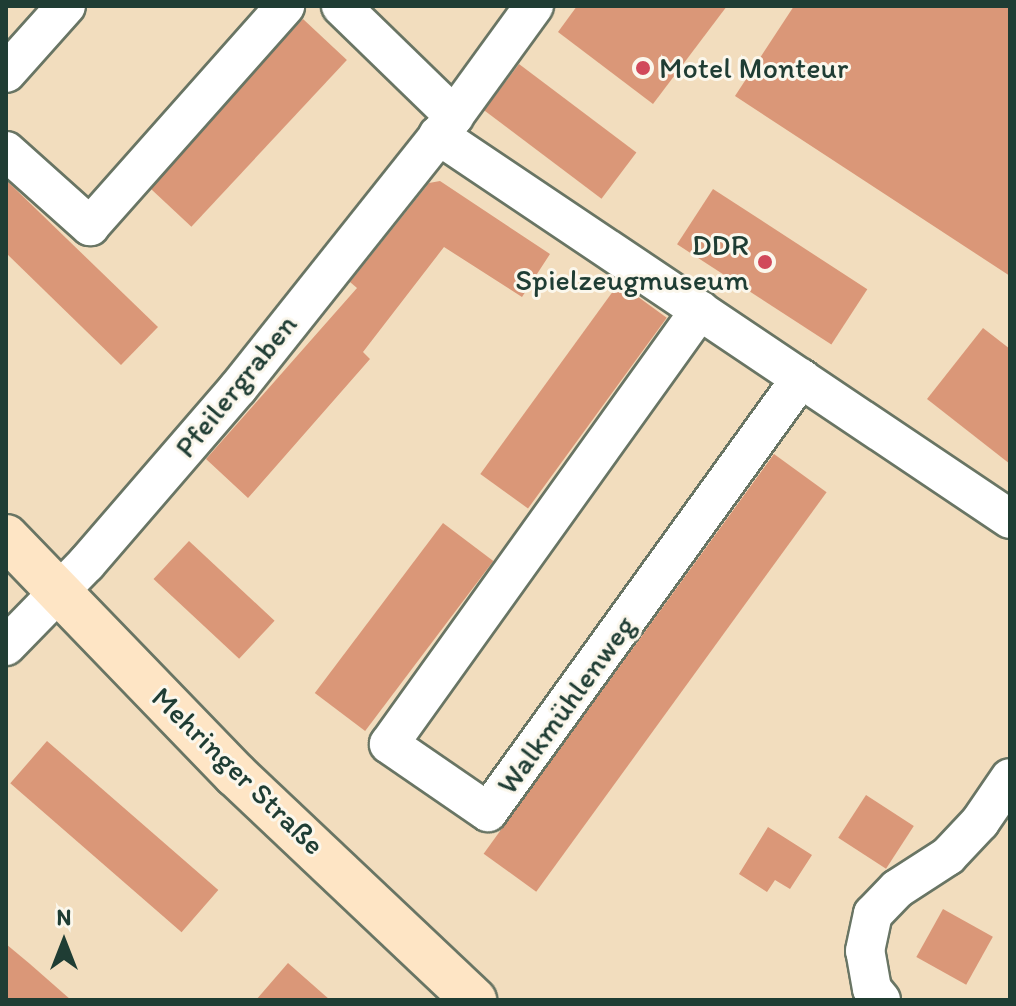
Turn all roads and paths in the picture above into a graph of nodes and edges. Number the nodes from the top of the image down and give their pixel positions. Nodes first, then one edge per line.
1 (66, 6) edge
2 (285, 6) edge
3 (341, 6) edge
4 (534, 6) edge
5 (6, 73) edge
6 (446, 125) junction
7 (6, 151) edge
8 (700, 310) junction
9 (801, 378) junction
10 (1010, 519) edge
11 (6, 537) edge
12 (59, 591) junction
13 (6, 646) edge
14 (1010, 778) edge
15 (474, 1000) edge
16 (881, 1000) edge

1 - 5 street
2 - 7 street
3 - 6 street
4 - 6 street, Pfeilergraben
6 - 8 street
6 - 12 street, Pfeilergraben
8 - 9 street
8 - 9 street, Walkmühlenweg
9 - 10 street
11 - 12 main road, Mehringer Straße
12 - 13 street, Pfeilergraben
12 - 15 main road, Mehringer Straße
14 - 16 street

